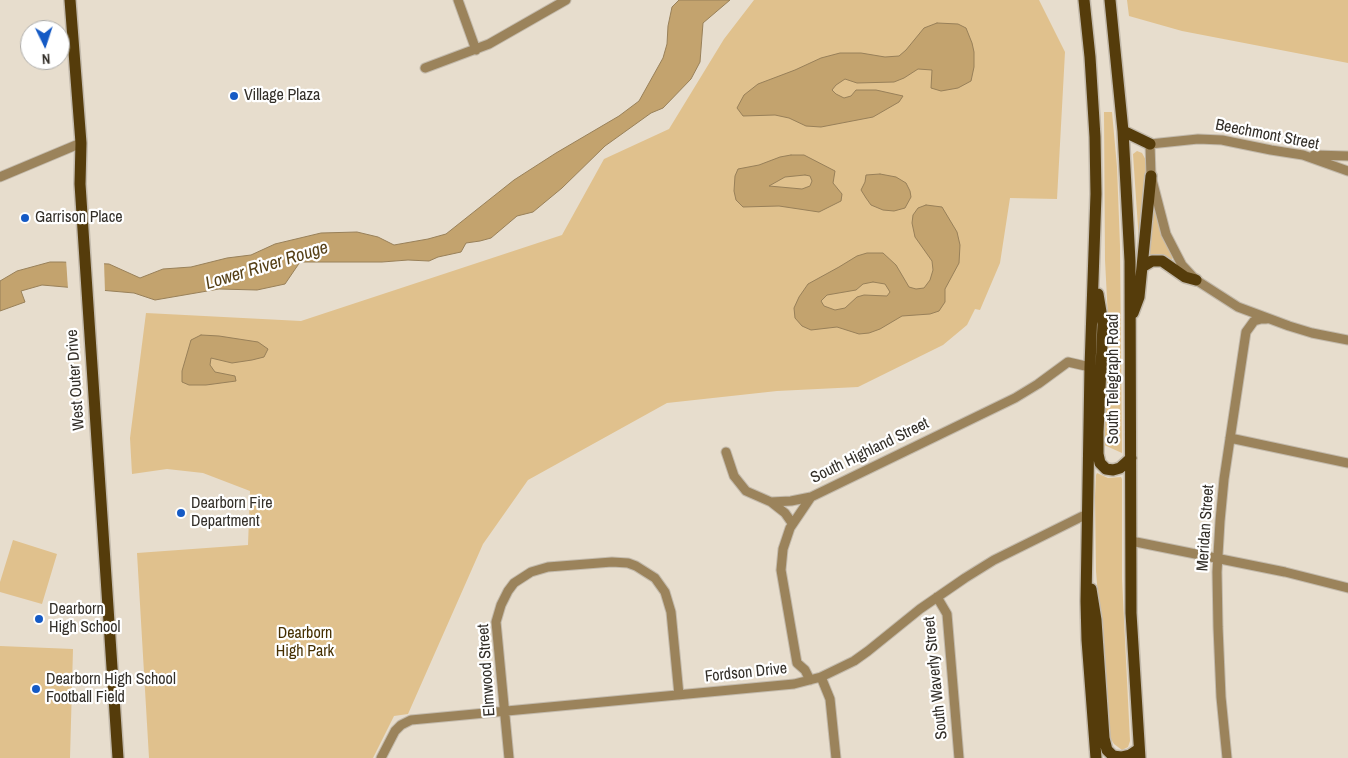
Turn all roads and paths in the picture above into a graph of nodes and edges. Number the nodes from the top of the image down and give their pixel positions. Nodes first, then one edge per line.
1 (70, 0) edge
2 (458, 0) edge
3 (566, 0) edge
4 (1084, 0) edge
5 (1110, 0) edge
6 (476, 50) junction
7 (425, 68) dead end
8 (1123, 131) junction
9 (81, 143) junction
10 (1150, 144) junction
11 (1303, 155) junction
12 (1348, 156) edge
13 (1348, 171) edge
14 (1151, 176) junction
15 (0, 177) edge
16 (1142, 267) junction
17 (1094, 273) junction
18 (1196, 280) junction
19 (1270, 319) junction
20 (1130, 322) junction
21 (1348, 340) edge
22 (1090, 367) junction
23 (1230, 438) junction
24 (726, 452) dead end
25 (1131, 458) junction
26 (1348, 463) edge
27 (811, 497) junction
28 (771, 502) junction
29 (1088, 514) junction
30 (792, 523) junction
31 (1131, 541) junction
32 (1217, 559) junction
33 (1086, 570) junction
34 (1348, 588) edge
35 (937, 596) junction
36 (821, 677) junction
37 (810, 680) junction
38 (679, 695) junction
39 (504, 712) junction
40 (1139, 753) edge
41 (118, 758) edge
42 (381, 758) edge
43 (509, 758) edge
44 (836, 758) edge
45 (959, 758) edge
46 (1096, 758) edge
47 (1227, 758) edge

1 - 9 main road, West Outer Drive
2 - 6 street
3 - 6 street
4 - 17 main road, South Telegraph Road
5 - 8 main road, South Telegraph Road
6 - 7 street
8 - 10 main road
8 - 20 main road, South Telegraph Road
9 - 15 street
9 - 41 main road, West Outer Drive
10 - 11 street, Beechmont Street
10 - 14 street
11 - 12 street
11 - 13 street, Beechmont Street
14 - 16 main road
14 - 18 street
16 - 18 main road
16 - 20 main road
17 - 22 main road, South Telegraph Road
17 - 25 main road
18 - 19 street
19 - 21 street
19 - 23 street, Meridan Street
20 - 25 main road, South Telegraph Road
22 - 27 street, South Highland Street
22 - 29 main road, South Telegraph Road
23 - 26 street
23 - 32 street, Meridan Street
24 - 28 street
25 - 31 main road, South Telegraph Road
27 - 28 street
27 - 30 street, South Highland Street
28 - 30 street
29 - 33 main road, South Telegraph Road
29 - 35 street, Fordson Drive
30 - 37 street, South Highland Street
31 - 32 street
31 - 40 main road, South Telegraph Road
32 - 34 street
32 - 47 street, Meridan Street
33 - 40 main road
33 - 46 main road, South Telegraph Road
35 - 36 street, Fordson Drive
35 - 45 street, South Waverly Street
36 - 37 street, Fordson Drive
36 - 44 street
37 - 38 street, Fordson Drive
38 - 39 street, Fordson Drive
38 - 39 street, Elmwood Street
39 - 42 street, Fordson Drive
39 - 43 street, Elmwood Street

